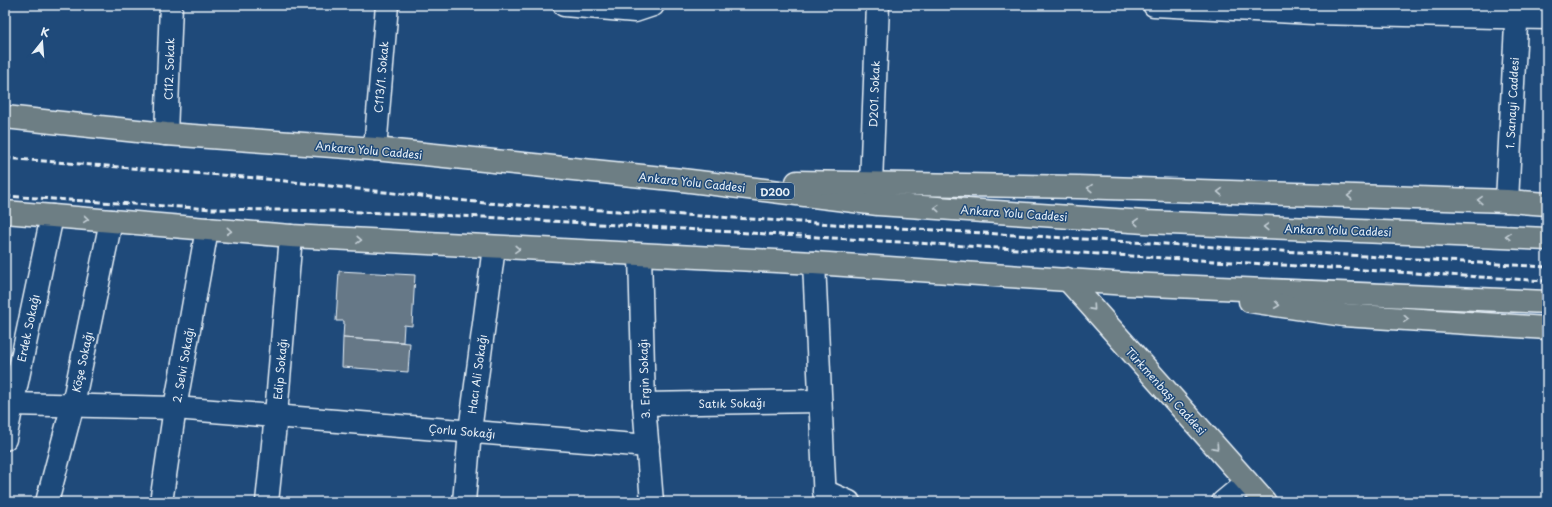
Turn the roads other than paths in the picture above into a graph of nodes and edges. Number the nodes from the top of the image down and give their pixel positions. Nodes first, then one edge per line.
1 (171, 5) edge
2 (387, 5) edge
3 (564, 5) edge
4 (652, 5) edge
5 (878, 5) edge
6 (1154, 5) edge
7 (1313, 9) edge
8 (1516, 12) edge
9 (1547, 18) edge
10 (5, 117) edge
11 (166, 134) junction
12 (375, 149) junction
13 (682, 180) junction
14 (871, 183) junction
15 (1507, 201) junction
16 (1547, 204) edge
17 (5, 212) edge
18 (52, 216) junction
19 (110, 221) junction
20 (207, 229) junction
21 (291, 236) junction
22 (1547, 239) edge
23 (494, 247) junction
24 (640, 255) junction
25 (814, 264) junction
26 (1067, 279) junction
27 (1128, 284) junction
28 (1547, 302) edge
29 (1547, 328) edge
30 (820, 401) junction
31 (73, 404) junction
32 (644, 404) junction
33 (175, 408) junction
34 (276, 415) junction
35 (8, 422) edge
36 (470, 431) junction
37 (648, 446) junction
38 (1247, 482) junction
39 (824, 497) edge
40 (47, 502) edge
41 (161, 502) edge
42 (267, 502) edge
43 (464, 502) edge
44 (652, 502) edge
45 (850, 502) edge
46 (1223, 502) edge
47 (1265, 502) edge

1 - 11 street, C112. Sokak
2 - 12 street, C113/1. Sokak
3 - 4 street
5 - 14 street, D201. Sokak
6 - 7 street
7 - 8 street
8 - 9 street
8 - 15 street, 1. Sanayi Caddesi
10 - 11 main road, Ankara Yolu Caddesi / D200
11 - 12 main road, Ankara Yolu Caddesi / D200
12 - 13 main road, Ankara Yolu Caddesi / D200
13 - 14 main road
22 -> 13 main road, Ankara Yolu Caddesi / D200
15 -> 14 main road
15 - 16 main road
17 - 18 main road
18 -> 19 main road
18 - 35 street, Erdek Sokağı
19 - 20 main road
19 - 31 street, Köşe Sokağı
20 -> 21 main road
20 - 33 street, 2. Selvi Sokağı
21 -> 23 main road
21 - 34 street, Edip Sokağı
23 -> 24 main road
23 - 36 street, Hacı Ali Sokağı
24 - 25 main road
24 - 32 street, 3. Ergin Sokağı
25 - 26 main road
25 - 30 street
26 - 27 main road
26 -> 38 main road, Türkmenbaşı Caddesi
27 - 28 main road
27 -> 29 main road
30 - 32 street, Satık Sokağı
30 - 39 street
31 - 33 street, Çorlu Sokağı
31 - 35 street, Çorlu Sokağı
31 - 40 street, Köşe Sokağı
32 - 37 street, 3. Ergin Sokağı
33 - 34 street, Çorlu Sokağı
33 - 41 street, 2. Selvi Sokağı
34 - 36 street, Çorlu Sokağı
34 - 42 street, Edip Sokağı
36 - 37 street, Çorlu Sokağı
36 - 43 street, Hacı Ali Sokağı
37 - 44 street, 3. Ergin Sokağı
38 - 46 street
38 - 47 main road, Türkmenbaşı Caddesi
39 - 45 street

